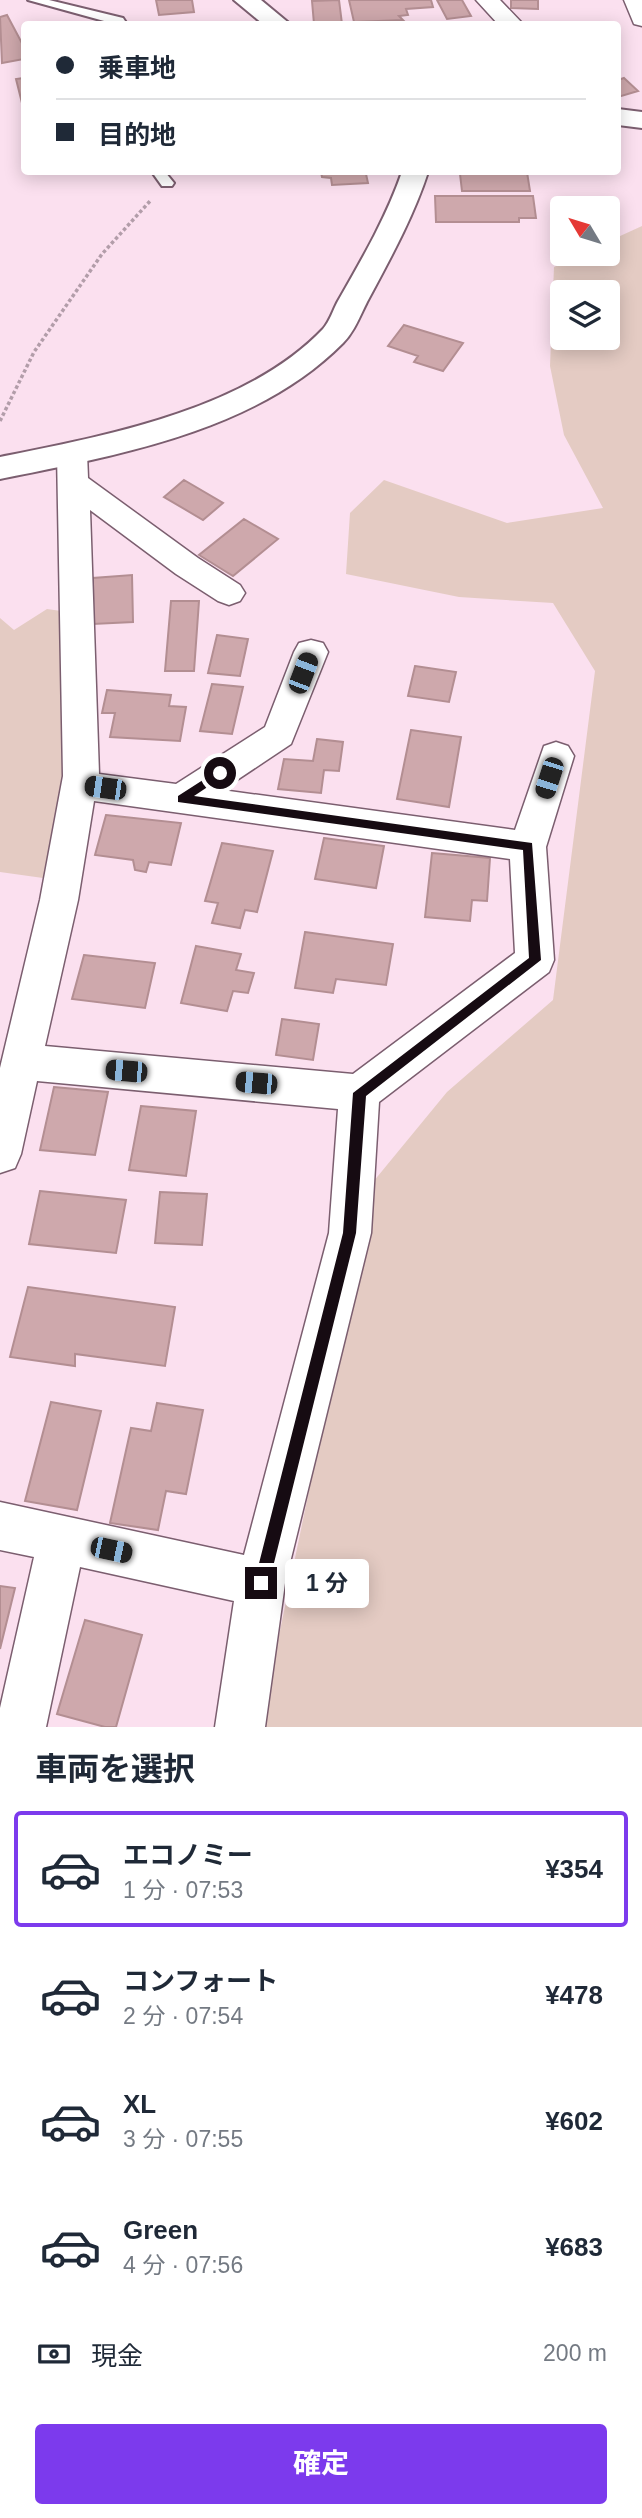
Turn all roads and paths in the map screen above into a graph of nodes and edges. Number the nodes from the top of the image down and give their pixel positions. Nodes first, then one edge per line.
1 (34, 0) edge
2 (487, 0) edge
3 (635, 0) edge
4 (642, 19) edge
5 (118, 21) edge
6 (508, 21) edge
7 (621, 117) edge
8 (642, 120) edge
9 (414, 175) edge
10 (163, 177) edge
11 (0, 421) edge
12 (0, 468) edge
13 (73, 468) junction
14 (229, 593) dead end
15 (311, 652) dead end
16 (556, 756) dead end
17 (79, 785) junction
18 (181, 799) junction
19 (528, 846) junction
20 (23, 1062) junction
21 (359, 1093) junction
22 (0, 1154) edge
23 (0, 1526) edge
24 (62, 1540) junction
25 (261, 1583) junction
26 (21, 1727) edge
27 (240, 1727) edge

1 - 5 lane
2 - 6 street
3 - 4 street
7 - 8 street
9 - 13 street
10 - 11 path
12 - 13 street
13 - 14 street
13 - 17 street
15 - 18 street
16 - 19 street
17 - 18 street
17 - 20 street
18 - 19 street
19 - 21 street
20 - 21 street
20 - 22 street
21 - 25 street
23 - 24 street
24 - 25 street
24 - 26 street
25 - 27 street

